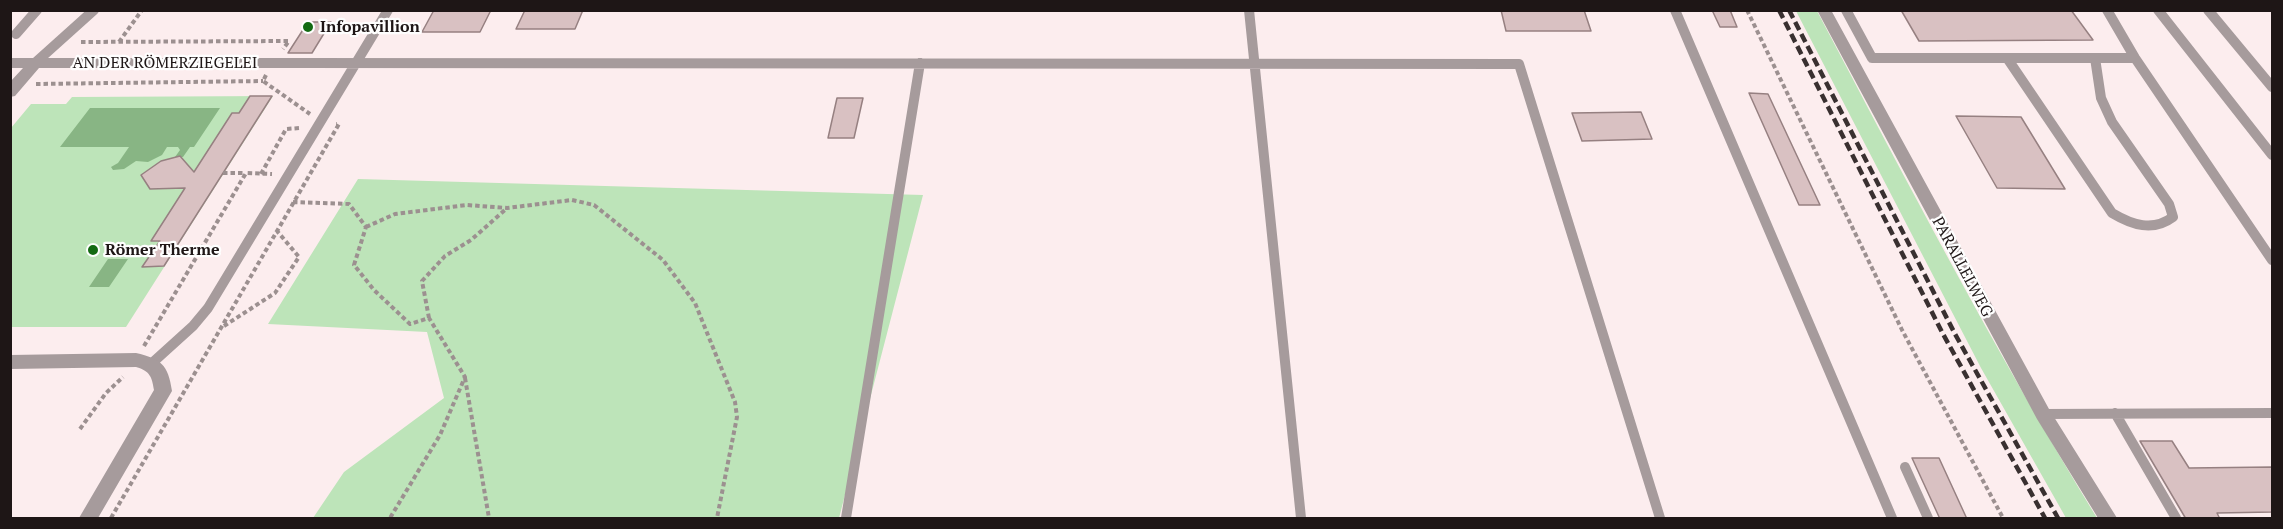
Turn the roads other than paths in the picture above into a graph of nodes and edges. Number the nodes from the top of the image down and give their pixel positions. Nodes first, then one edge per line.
1 (37, 10) edge
2 (94, 10) edge
3 (388, 10) edge
4 (1249, 10) edge
5 (1675, 10) edge
6 (1824, 10) edge
7 (1846, 10) edge
8 (2107, 10) edge
9 (2158, 10) edge
10 (2208, 10) edge
11 (16, 34) dead end
12 (2007, 58) junction
13 (2095, 58) junction
14 (2135, 58) junction
15 (10, 63) edge
16 (35, 63) junction
17 (294, 63) joint
18 (356, 63) junction
19 (920, 63) junction
20 (1253, 63) junction
21 (2272, 87) edge
22 (14, 88) edge
23 (2272, 155) edge
24 (2272, 260) edge
25 (10, 362) edge
26 (143, 362) junction
27 (2115, 413) junction
28 (2272, 413) edge
29 (2043, 414) junction
30 (1905, 467) dead end
31 (88, 519) edge
32 (846, 519) edge
33 (1301, 519) edge
34 (1660, 519) edge
35 (1892, 519) edge
36 (1928, 519) edge
37 (2108, 519) edge
38 (2176, 519) edge

1 - 11 lane
2 - 16 lane
3 - 18 lane
4 - 20 lane
5 - 35 lane
6 - 29 street, PARALLELWEG
7 - 12 lane
8 - 14 lane
9 - 23 lane
10 - 21 lane
12 - 13 lane
12 - 13 lane
13 - 14 lane
14 - 24 lane
15 - 16 street, AN DER RÖMERZIEGELEI
16 - 17 street, AN DER RÖMERZIEGELEI
16 - 22 street
17 - 18 lane
18 - 19 lane
18 - 26 lane
19 - 20 lane
19 - 32 lane
20 - 33 lane
20 - 34 lane
25 - 26 street
26 - 31 street
27 - 28 lane
27 - 29 lane
27 - 38 lane
29 - 37 street, PARALLELWEG
30 - 36 lane

